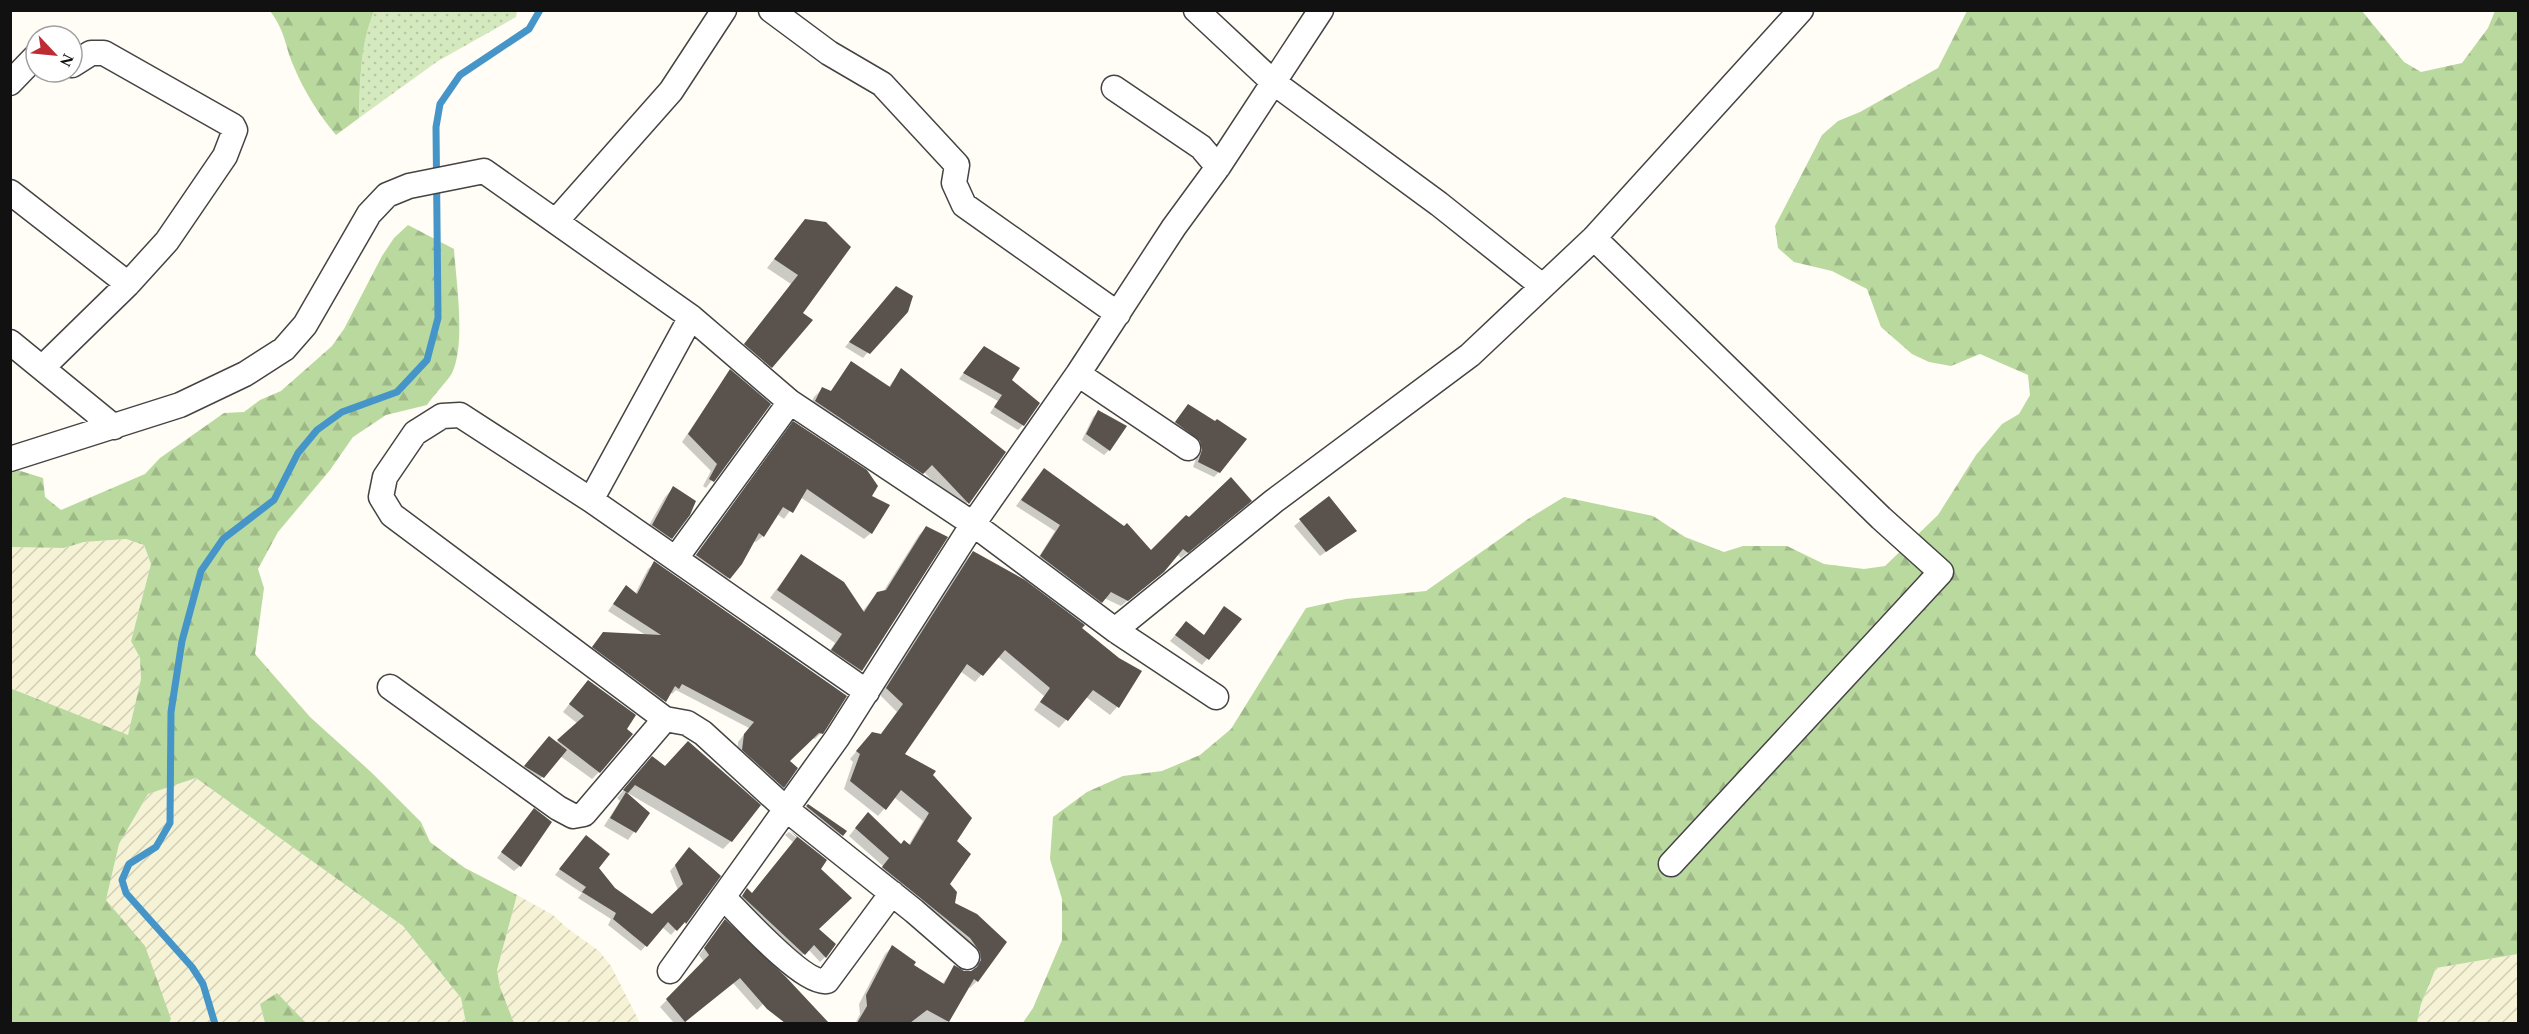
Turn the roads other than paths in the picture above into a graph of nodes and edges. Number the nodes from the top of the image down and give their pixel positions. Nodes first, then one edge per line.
1 (724, 10) edge
2 (771, 10) edge
3 (1196, 10) edge
4 (1321, 10) edge
5 (1801, 10) edge
6 (84, 57) edge
7 (24, 68) edge
8 (1272, 82) junction
9 (10, 83) edge
10 (1114, 88) dead end
11 (1218, 167) junction
12 (10, 192) edge
13 (556, 220) junction
14 (1594, 238) junction
15 (128, 284) junction
16 (1542, 286) junction
17 (1118, 314) junction
18 (691, 317) junction
19 (10, 342) edge
20 (42, 369) junction
21 (1078, 374) junction
22 (790, 402) junction
23 (114, 428) junction
24 (1188, 448) dead end
25 (10, 459) edge
26 (591, 500) junction
27 (973, 524) junction
28 (676, 558) junction
29 (1115, 630) junction
30 (390, 687) dead end
31 (867, 692) junction
32 (1216, 697) dead end
33 (665, 719) junction
34 (786, 809) junction
35 (1671, 864) dead end
36 (892, 893) junction
37 (723, 897) junction
38 (967, 957) dead end
39 (670, 971) dead end

1 - 13 street
2 - 17 street
3 - 8 street
4 - 8 street
5 - 14 street
6 - 15 street
7 - 9 street
8 - 11 street
8 - 16 street
10 - 11 street
11 - 17 street
12 - 15 street
13 - 18 street
13 - 23 street
14 - 16 street
14 - 35 street
15 - 20 street
16 - 29 street
17 - 21 street
18 - 22 street
18 - 26 street
19 - 20 street
20 - 23 street
21 - 24 street
21 - 27 street
22 - 27 street
22 - 28 street
23 - 25 street
26 - 28 street
26 - 33 street
27 - 29 street
27 - 31 street
28 - 31 street
29 - 32 street
30 - 33 street
31 - 34 street
33 - 34 street
34 - 36 street
34 - 37 street
36 - 37 street
36 - 38 street
37 - 39 street

